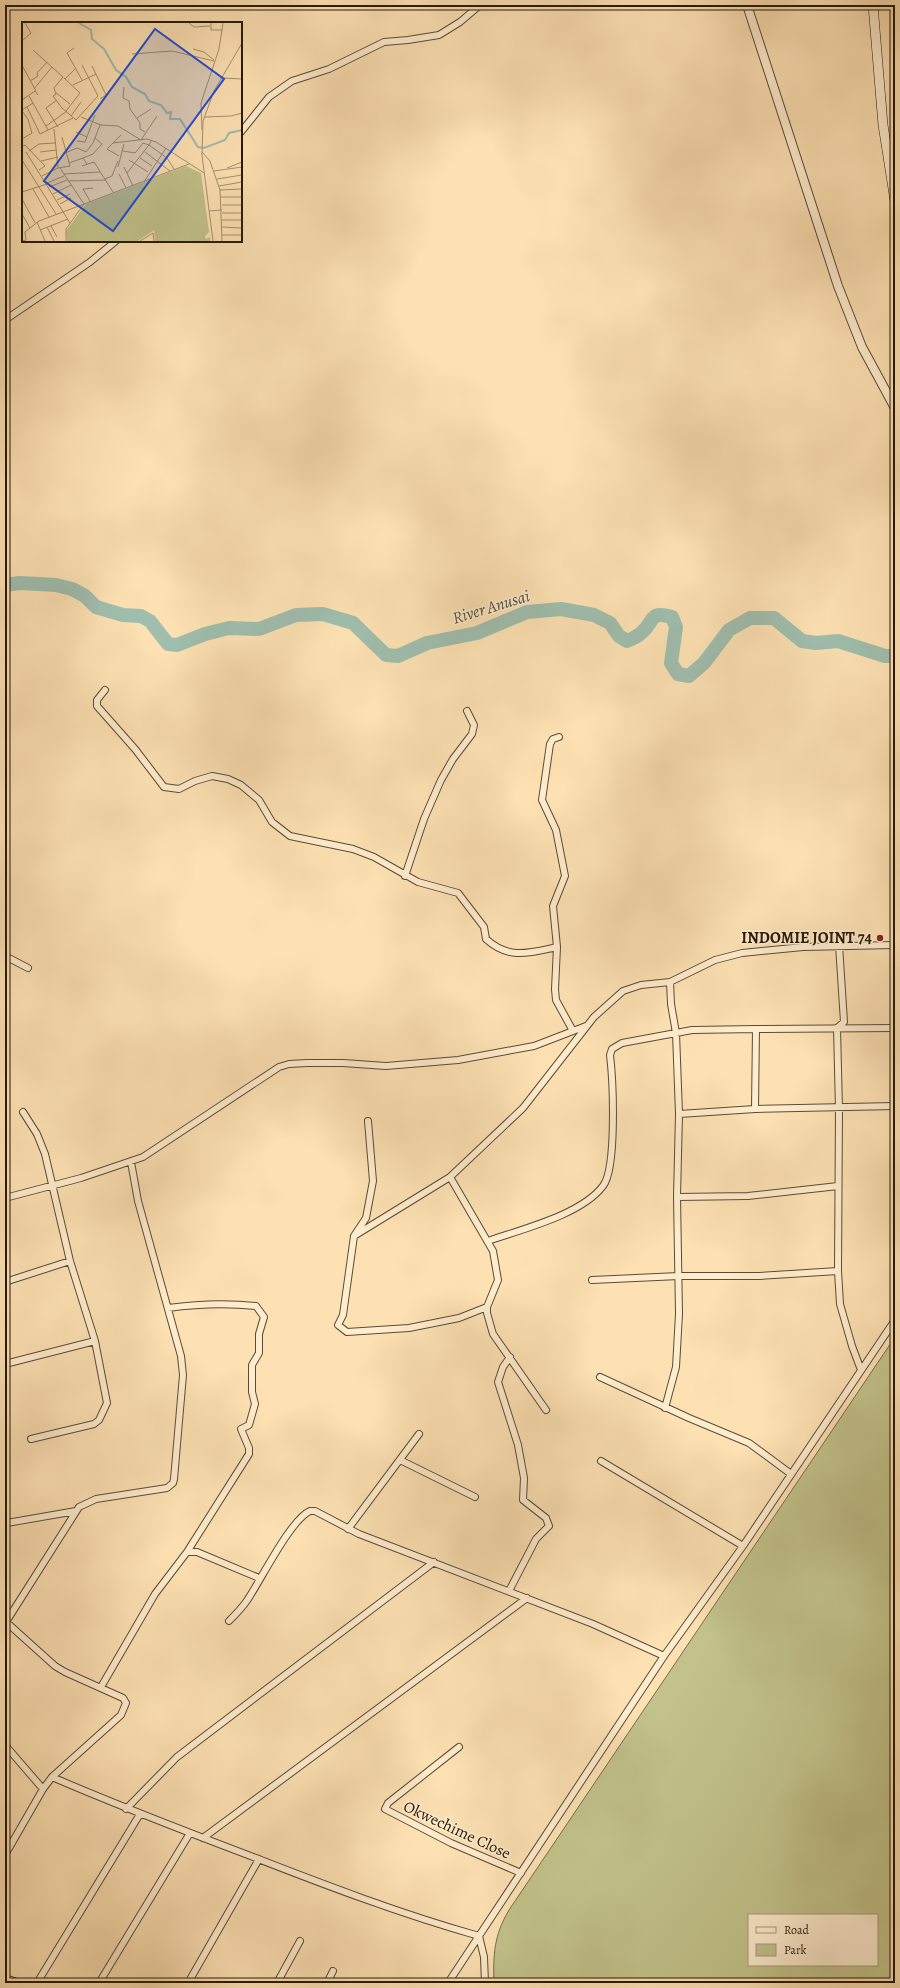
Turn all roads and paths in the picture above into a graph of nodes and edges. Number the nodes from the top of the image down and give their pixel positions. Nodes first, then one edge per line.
1 (480, 5) edge
2 (747, 5) edge
3 (873, 5) edge
4 (242, 131) edge
5 (895, 201) edge
6 (115, 242) edge
7 (5, 320) edge
8 (895, 408) edge
9 (105, 690) dead end
10 (467, 711) dead end
11 (559, 737) dead end
12 (405, 876) junction
13 (839, 945) junction
14 (895, 945) edge
15 (557, 947) junction
16 (5, 956) edge
17 (28, 968) dead end
18 (670, 982) junction
19 (587, 1026) junction
20 (837, 1028) junction
21 (895, 1028) edge
22 (756, 1029) junction
23 (573, 1031) junction
24 (676, 1033) junction
25 (895, 1106) edge
26 (755, 1109) junction
27 (839, 1109) junction
28 (23, 1112) dead end
29 (679, 1114) junction
30 (368, 1121) dead end
31 (131, 1162) junction
32 (450, 1177) junction
33 (54, 1186) junction
34 (838, 1186) junction
35 (677, 1197) junction
36 (5, 1198) edge
37 (354, 1236) junction
38 (488, 1241) junction
39 (70, 1261) junction
40 (838, 1271) junction
41 (679, 1276) junction
42 (592, 1280) dead end
43 (5, 1282) edge
44 (487, 1307) junction
45 (168, 1308) junction
46 (895, 1320) edge
47 (95, 1341) junction
48 (510, 1357) junction
49 (5, 1364) edge
50 (861, 1370) junction
51 (600, 1377) dead end
52 (665, 1408) junction
53 (546, 1410) dead end
54 (419, 1434) dead end
55 (31, 1439) dead end
56 (400, 1460) junction
57 (601, 1461) dead end
58 (791, 1474) junction
59 (475, 1498) dead end
60 (76, 1511) junction
61 (7, 1523) dead end
62 (348, 1529) junction
63 (743, 1546) junction
64 (187, 1552) junction
65 (434, 1562) junction
66 (259, 1578) junction
67 (509, 1591) junction
68 (527, 1598) junction
69 (229, 1620) dead end
70 (5, 1621) edge
71 (664, 1656) junction
72 (101, 1687) junction
73 (5, 1745) edge
74 (459, 1747) dead end
75 (52, 1777) junction
76 (43, 1789) junction
77 (126, 1809) junction
78 (140, 1814) junction
79 (190, 1833) junction
80 (204, 1838) junction
81 (5, 1855) edge
82 (259, 1859) junction
83 (521, 1874) junction
84 (480, 1936) junction
85 (300, 1941) dead end
86 (333, 1971) dead end
87 (5, 1978) edge
88 (20, 1983) edge
89 (37, 1983) edge
90 (99, 1983) edge
91 (188, 1983) edge
92 (276, 1983) edge
93 (327, 1983) edge
94 (448, 1983) edge
95 (485, 1983) edge

1 - 4 street
2 - 8 street
3 - 5 main road
6 - 7 street
9 - 12 street
10 - 12 street
11 - 15 street
12 - 15 street
13 - 14 street
13 - 18 street
13 - 20 street
15 - 23 street
16 - 17 street
18 - 19 street
18 - 24 street
19 - 23 street
19 - 32 street
20 - 21 street
20 - 22 street
20 - 27 street
22 - 24 street
22 - 26 street
23 - 31 street
24 - 29 street
24 - 38 street
25 - 27 street
26 - 27 street
26 - 29 street
27 - 34 street
28 - 33 street
29 - 35 street
30 - 37 street
31 - 33 street
31 - 45 street
32 - 37 street
32 - 38 street
33 - 36 street
33 - 39 street
34 - 35 street
34 - 40 street
35 - 41 street
37 - 44 street
38 - 44 street
39 - 43 street
39 - 47 street
40 - 41 street
40 - 50 street
41 - 42 street
41 - 52 street
44 - 48 street
45 - 60 street
45 - 64 street
46 - 50 street
47 - 49 street
47 - 55 street
48 - 53 street
48 - 67 street
50 - 58 street
51 - 52 street
52 - 58 street
54 - 56 street
56 - 59 street
56 - 62 street
57 - 63 street
58 - 63 street
60 - 61 street
60 - 70 street
62 - 65 street
62 - 66 street
63 - 71 street
64 - 66 street
64 - 72 street
65 - 67 street
65 - 77 street
66 - 69 street
67 - 68 street
68 - 71 street
68 - 80 street
70 - 72 street
71 - 83 street
72 - 75 street
73 - 76 street
74 - 83 street, Okwechime Close
75 - 76 street
75 - 77 street
76 - 81 street
77 - 78 street
78 - 79 street
78 - 89 street
79 - 80 street
79 - 90 street
80 - 82 street
82 - 84 street
82 - 91 street
83 - 84 street
84 - 94 street
84 - 95 street
85 - 92 street
86 - 93 street
87 - 88 street

